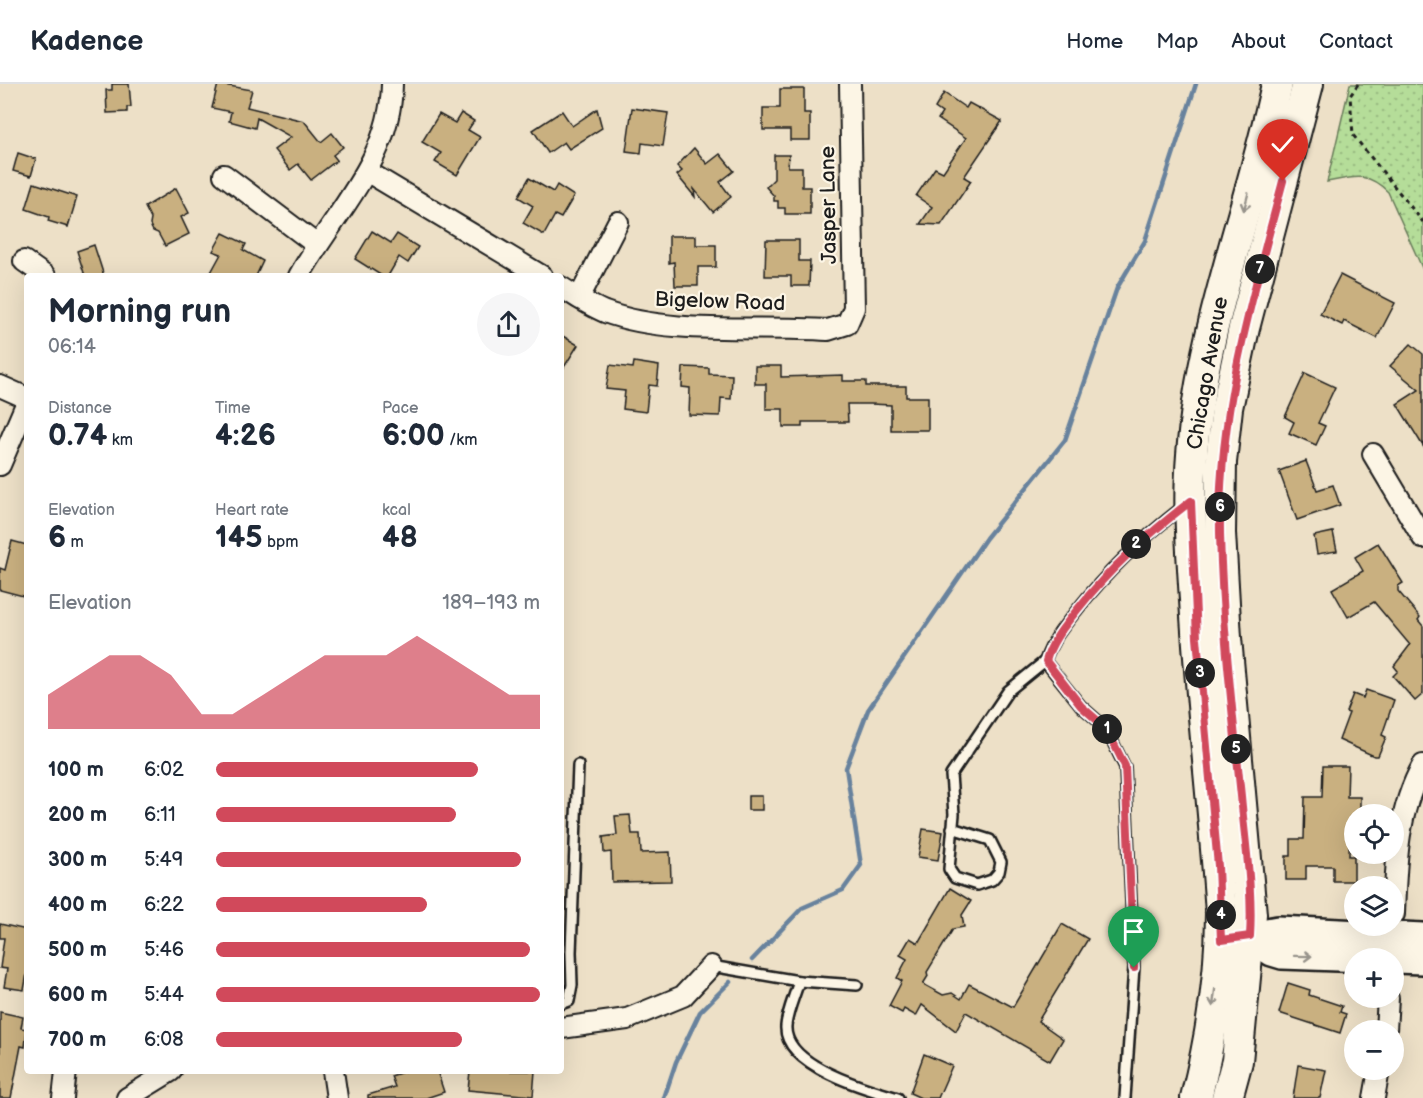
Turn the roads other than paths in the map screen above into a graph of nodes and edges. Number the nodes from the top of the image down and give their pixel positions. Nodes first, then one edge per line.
1 (392, 84) edge
2 (850, 84) edge
3 (1277, 84) edge
4 (1308, 84) edge
5 (368, 172) junction
6 (224, 175) dead end
7 (618, 222) dead end
8 (317, 244) junction
9 (24, 261) dead end
10 (41, 273) edge
11 (301, 273) edge
12 (537, 273) edge
13 (564, 289) edge
14 (579, 298) junction
15 (847, 324) joint
16 (0, 386) edge
17 (24, 398) edge
18 (24, 407) edge
19 (1373, 454) dead end
20 (0, 465) edge
21 (1191, 501) junction
22 (1423, 538) edge
23 (1046, 661) junction
24 (578, 765) dead end
25 (1423, 765) edge
26 (952, 828) junction
27 (1423, 937) edge
28 (1235, 938) junction
29 (1392, 938) edge
30 (1423, 960) edge
31 (711, 966) joint
32 (799, 981) junction
33 (857, 985) dead end
34 (564, 1003) edge
35 (564, 1028) edge
36 (66, 1074) edge
37 (166, 1074) edge
38 (334, 1074) edge
39 (1377, 1080) edge
40 (63, 1098) edge
41 (127, 1098) edge
42 (338, 1098) edge
43 (898, 1098) edge
44 (1125, 1098) edge
45 (1196, 1098) edge
46 (1227, 1098) edge
47 (1374, 1098) edge

1 - 5 street
2 - 15 street, Jasper Lane
3 -> 21 main road, Chicago Avenue
4 - 28 main road, Chicago Avenue
5 - 8 street
5 - 12 street
6 - 8 street
7 - 14 street
8 - 11 street
9 - 10 street
13 - 14 street, Bigelow Road
14 - 15 street, Bigelow Road
16 - 17 street
18 - 20 street
19 - 22 street
21 - 23 lane
21 - 28 main road, Chicago Avenue
23 - 26 lane
23 - 44 lane
24 - 34 lane
25 - 29 street
26 - 26 lane
27 - 29 street
28 - 29 street
28 -> 45 main road, Chicago Avenue
28 - 46 main road, Chicago Avenue
29 - 30 street
31 - 32 lane
31 - 35 street
32 - 33 lane
32 - 43 lane
36 - 40 street
37 - 41 street
38 - 42 street
39 - 47 street

